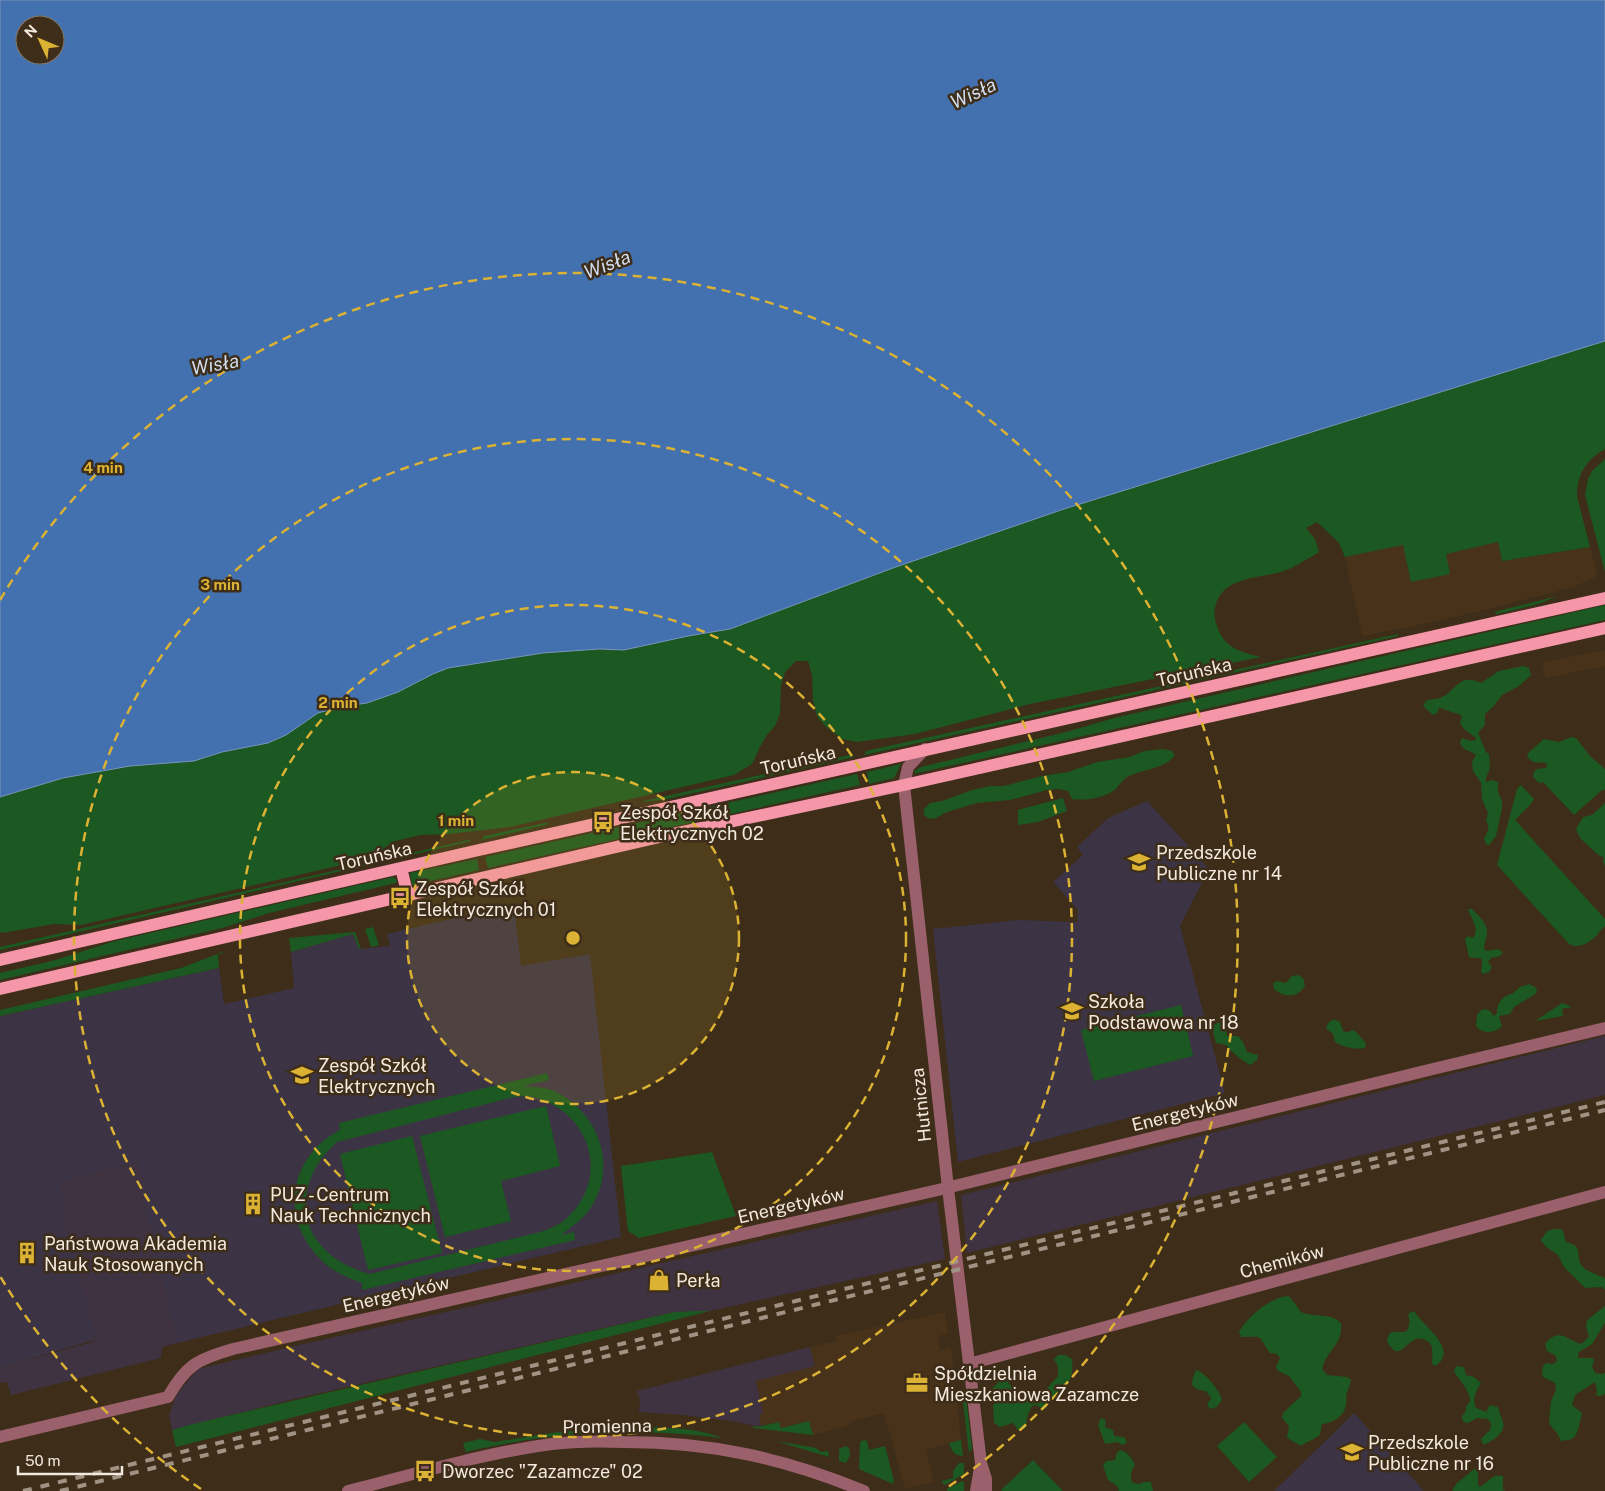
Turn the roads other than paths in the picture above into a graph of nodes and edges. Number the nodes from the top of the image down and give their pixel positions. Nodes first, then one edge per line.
1 (1605, 598) edge
2 (1605, 628) edge
3 (925, 749) junction
4 (904, 785) junction
5 (401, 868) junction
6 (408, 896) junction
7 (0, 960) edge
8 (0, 990) edge
9 (1605, 1028) edge
10 (948, 1188) junction
11 (1605, 1192) edge
12 (969, 1364) junction
13 (0, 1437) edge
14 (981, 1463) junction
15 (348, 1491) edge
16 (864, 1491) edge
17 (976, 1491) edge
18 (986, 1491) edge

1 - 3 main road, Toruńska
2 - 4 main road
3 - 4 street, Hutnicza
3 - 5 main road, Toruńska
4 - 6 main road
4 - 10 street, Hutnicza
5 - 6 main road
5 - 7 main road, Toruńska
6 - 8 main road
9 - 10 street, Energetyków
10 - 12 street, Hutnicza
10 - 13 street, Energetyków
11 - 12 street, Chemików
12 - 14 street, Hutnicza
14 - 17 street, Hutnicza
14 - 18 street, Hutnicza
15 - 16 street, Promienna

